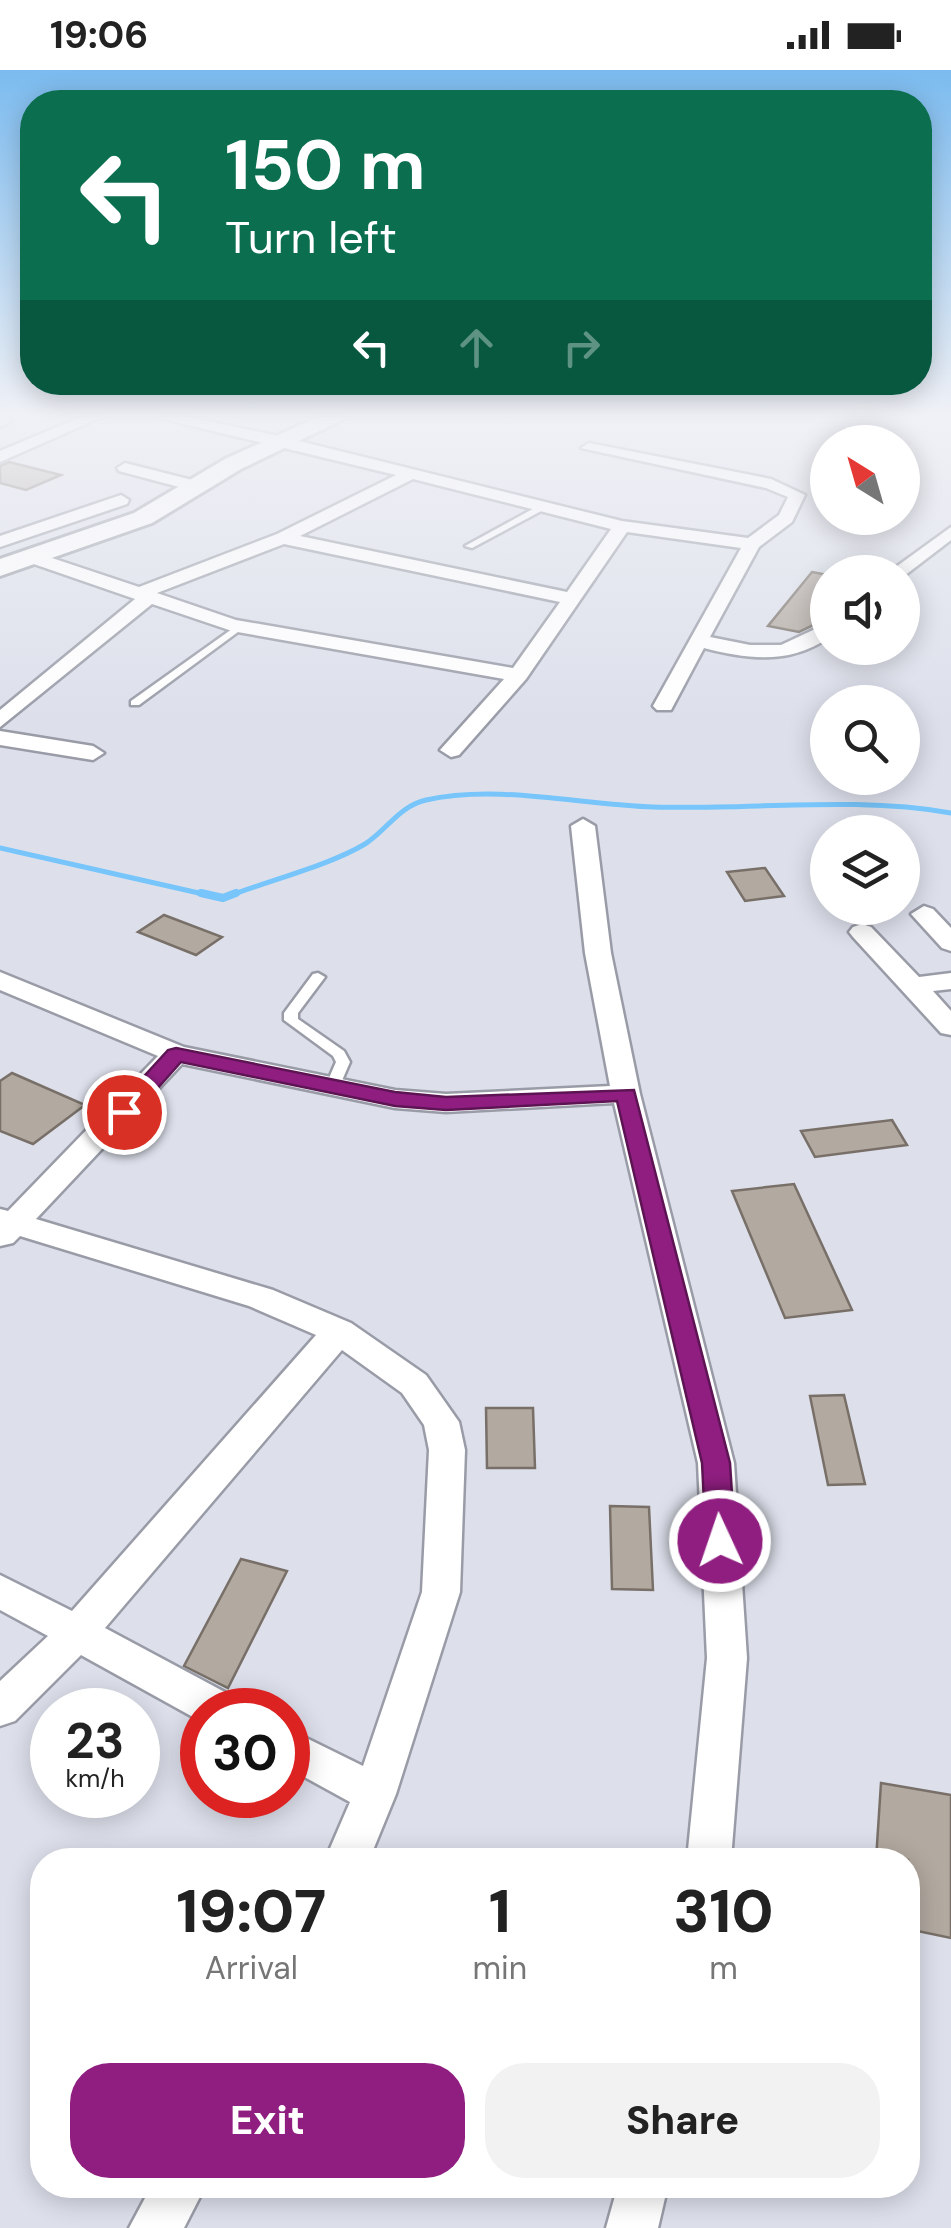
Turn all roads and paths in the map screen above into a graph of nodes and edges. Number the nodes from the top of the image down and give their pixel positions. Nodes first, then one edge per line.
1 (69, 518) edge
2 (144, 518) edge
3 (323, 518) edge
4 (522, 518) edge
5 (584, 518) edge
6 (786, 518) edge
7 (622, 526) junction
8 (951, 532) edge
9 (283, 538) junction
10 (0, 542) edge
11 (752, 544) junction
12 (469, 546) dead end
13 (920, 555) edge
14 (13, 559) edge
15 (143, 596) junction
16 (570, 598) junction
17 (239, 627) junction
18 (698, 640) junction
19 (810, 644) edge
20 (519, 675) junction
21 (136, 703) dead end
22 (664, 706) dead end
23 (0, 721) edge
24 (0, 738) edge
25 (451, 750) dead end
26 (92, 753) dead end
27 (583, 826) dead end
28 (924, 914) dead end
29 (862, 932) dead end
30 (951, 943) edge
31 (318, 977) dead end
32 (0, 980) edge
33 (951, 981) edge
34 (914, 986) junction
35 (951, 1027) edge
36 (176, 1054) junction
37 (333, 1086) junction
38 (626, 1094) junction
39 (5, 1228) edge
40 (339, 1330) junction
41 (0, 1591) edge
42 (76, 1634) junction
43 (180, 1689) edge
44 (0, 1708) edge
45 (310, 1759) edge
46 (375, 1794) junction
47 (353, 1848) edge
48 (709, 1848) edge
49 (173, 2198) edge
50 (640, 2198) edge
51 (155, 2228) edge
52 (632, 2228) edge

1 - 10 street
2 - 14 street
3 - 9 street
4 - 12 lane
5 - 7 street
6 - 11 street
7 - 11 street
7 - 16 street
8 - 13 street
9 - 15 street
9 - 16 street
11 - 18 street
14 - 15 street
15 - 17 street
15 - 23 street
16 - 20 street
17 - 20 street
17 - 21 lane
18 - 19 street
18 - 22 street
20 - 25 street
24 - 26 street
27 - 38 street
28 - 30 street
29 - 34 street
31 - 37 lane
32 - 36 street
33 - 34 street
34 - 35 street
36 - 37 street
36 - 39 street
37 - 38 street
38 - 48 street
39 - 40 street
40 - 42 street
40 - 46 street
41 - 42 street
42 - 43 street
42 - 44 street
45 - 46 street
46 - 47 street
49 - 51 street
50 - 52 street

